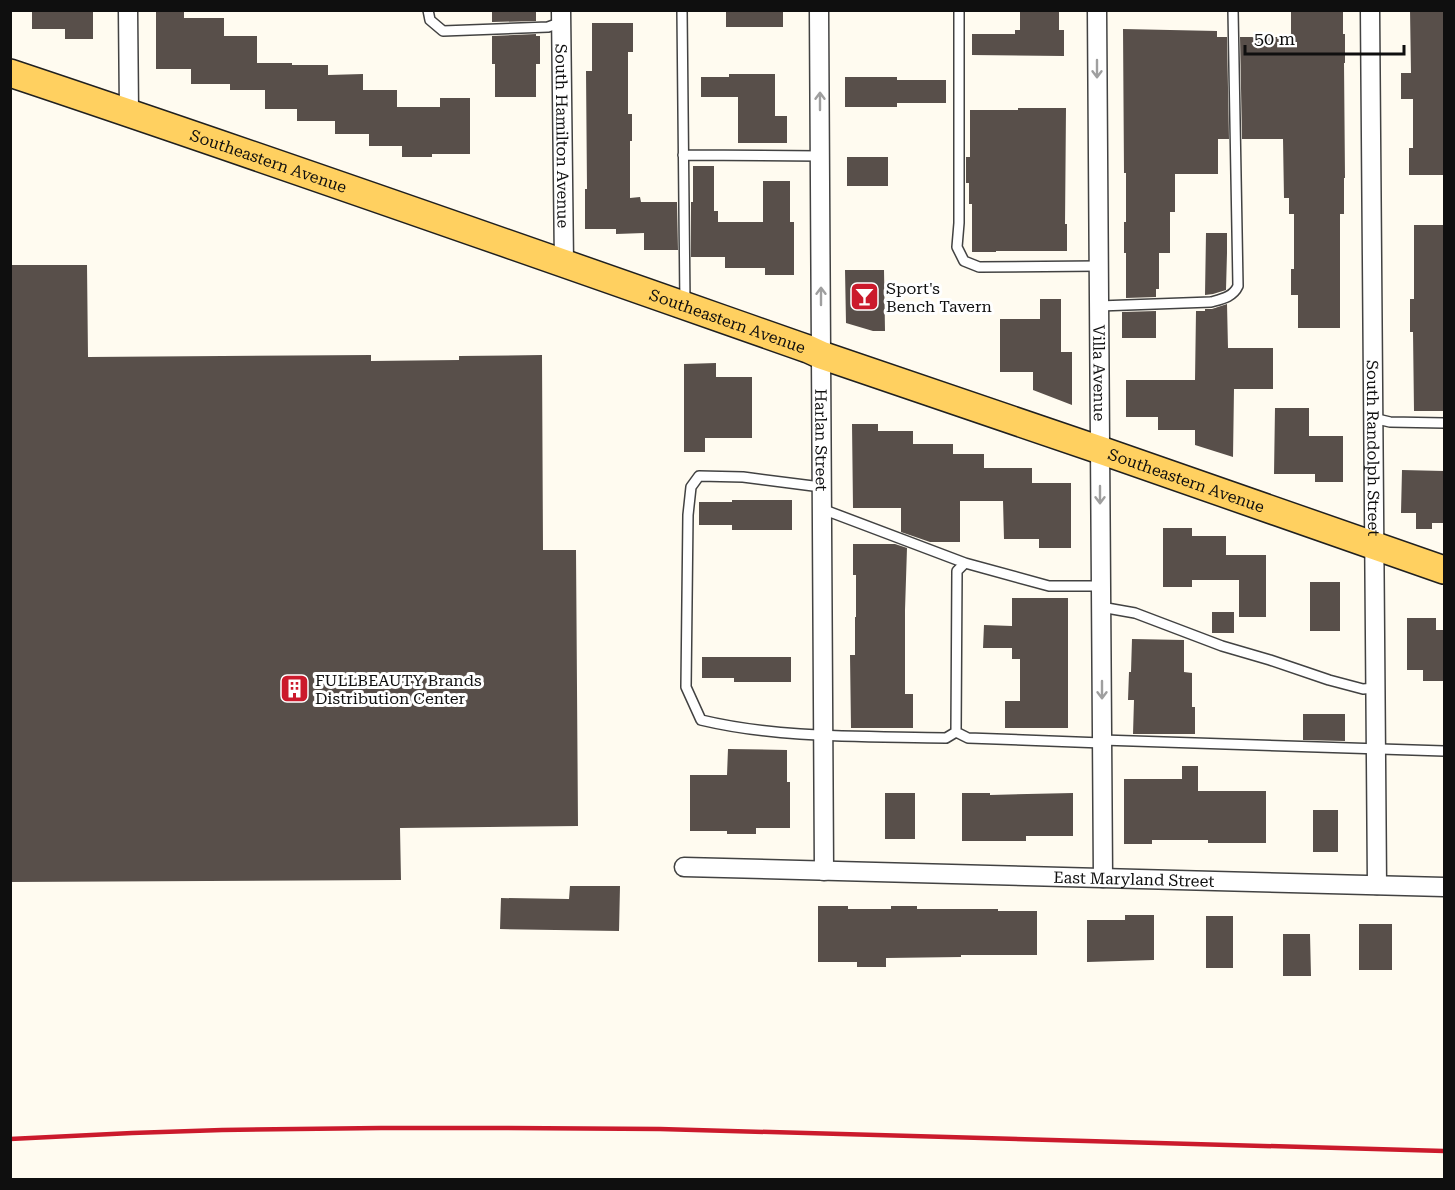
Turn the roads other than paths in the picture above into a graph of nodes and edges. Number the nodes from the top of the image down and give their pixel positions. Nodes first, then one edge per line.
1 (128, 10) edge
2 (428, 10) edge
3 (682, 10) edge
4 (819, 10) edge
5 (958, 10) edge
6 (1097, 10) edge
7 (1233, 10) edge
8 (1370, 10) edge
9 (562, 16) edge
10 (10, 73) edge
11 (129, 112) junction
12 (683, 155) junction
13 (820, 156) junction
14 (564, 263) junction
15 (1099, 267) junction
16 (685, 306) junction
17 (1099, 306) junction
18 (821, 355) junction
19 (1373, 418) junction
20 (1444, 423) edge
21 (1100, 450) junction
22 (821, 486) junction
23 (822, 509) junction
24 (1374, 546) junction
25 (965, 563) junction
26 (1444, 570) edge
27 (1101, 586) junction
28 (1101, 607) junction
29 (1375, 688) junction
30 (956, 732) junction
31 (823, 736) junction
32 (1102, 742) junction
33 (1376, 749) junction
34 (1444, 751) edge
35 (684, 867) dead end
36 (824, 871) junction
37 (1103, 878) junction
38 (1377, 885) junction
39 (1444, 887) edge

1 - 11 street
2 - 9 lane
3 - 12 lane
13 -> 4 street, Harlan Street
5 - 15 lane
6 -> 15 street, Villa Avenue
7 - 17 lane
8 - 19 street, South Randolph Street
9 - 14 street, South Hamilton Avenue
10 - 11 main road, Southeastern Avenue
11 - 14 main road, Southeastern Avenue
12 - 13 lane
12 - 16 lane
18 -> 13 street, Harlan Street
14 - 16 main road, Southeastern Avenue
15 - 17 street, Villa Avenue
16 - 18 main road, Southeastern Avenue
17 - 21 street, Villa Avenue
18 - 21 main road, Southeastern Avenue
18 - 22 street, Harlan Street
19 - 20 lane
19 - 24 street, South Randolph Street
21 - 24 main road, Southeastern Avenue
21 -> 27 street, Villa Avenue
22 - 23 street, Harlan Street
22 - 31 lane
23 - 25 lane
23 - 31 street, Harlan Street
24 - 26 main road, Southeastern Avenue
24 - 29 street, South Randolph Street
25 - 27 lane
25 - 30 lane
27 - 28 street, Villa Avenue
28 - 29 lane
28 -> 32 street, Villa Avenue
29 - 33 street, South Randolph Street
30 - 31 lane
30 - 32 lane
31 - 36 street, Harlan Street
32 - 33 lane
32 - 37 street, Villa Avenue
33 - 34 lane
33 - 38 street, South Randolph Street
35 - 36 street, East Maryland Street
36 - 37 street, East Maryland Street
37 - 38 street, East Maryland Street
38 - 39 street, East Maryland Street

